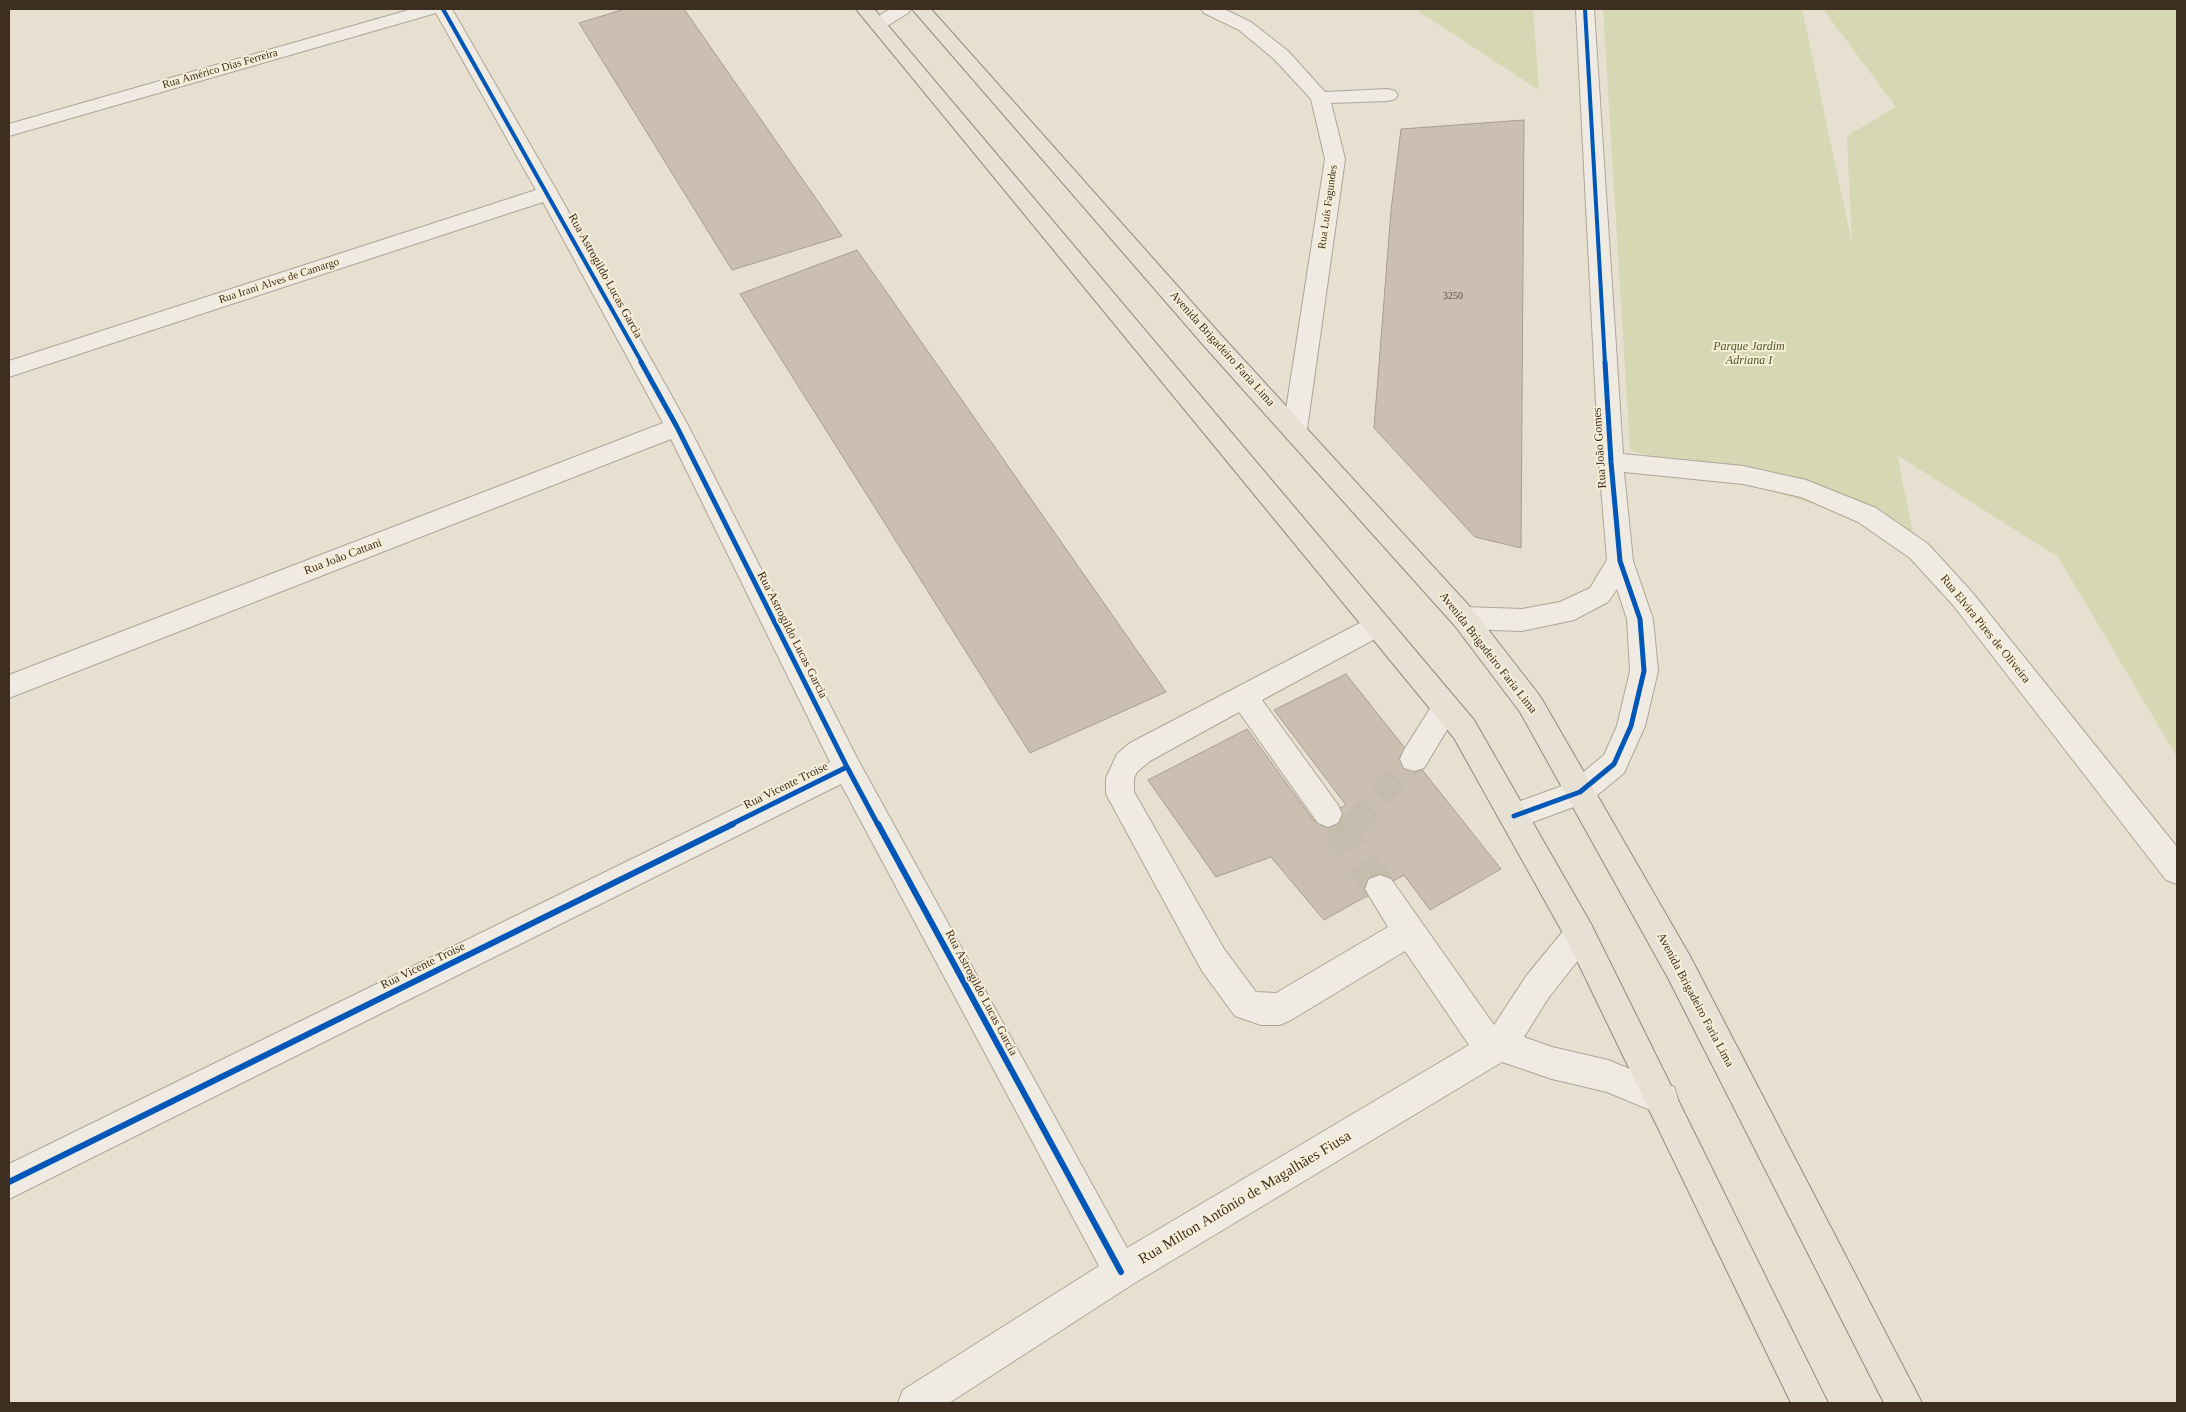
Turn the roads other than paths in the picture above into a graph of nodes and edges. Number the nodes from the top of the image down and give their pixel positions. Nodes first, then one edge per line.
1 (431, 9) edge
2 (443, 9) edge
3 (902, 9) edge
4 (921, 9) edge
5 (1210, 9) edge
6 (1585, 9) edge
7 (872, 16) edge
8 (1388, 95) dead end
9 (1320, 98) junction
10 (9, 130) edge
11 (548, 193) junction
12 (9, 369) edge
13 (676, 426) junction
14 (1295, 429) junction
15 (1610, 462) junction
16 (1620, 561) junction
17 (1464, 618) junction
18 (1377, 625) junction
19 (9, 687) edge
20 (1244, 697) junction
21 (1446, 706) junction
22 (1414, 759) tunnel mouth
23 (847, 767) junction
24 (1580, 792) junction
25 (1328, 814) dead end
26 (1514, 816) junction
27 (2177, 870) edge
28 (1380, 889) tunnel mouth
29 (1409, 931) junction
30 (1580, 934) junction
31 (1496, 1047) junction
32 (1662, 1100) junction
33 (9, 1182) edge
34 (1121, 1272) junction
35 (916, 1403) edge
36 (1810, 1403) edge
37 (1904, 1403) edge

1 - 10 street, Rua Américo Dias Ferreira
2 - 11 street, Rua Astrogildo Lucas Garcia
3 - 7 street
4 - 14 main road, Avenida Brigadeiro Faria Lima
5 - 9 street, Rua Luís Fagundes
6 - 15 street, Rua João Gomes
7 - 18 main road
8 - 9 street
9 - 14 street, Rua Luís Fagundes
11 - 12 street, Rua Irani Alves de Camargo
11 - 13 street, Rua Astrogildo Lucas Garcia
13 - 19 street, Rua João Cattani
13 - 23 street, Rua Astrogildo Lucas Garcia
14 - 17 main road, Avenida Brigadeiro Faria Lima
15 - 16 street, Rua João Gomes
15 - 27 street, Rua Elvira Pires de Oliveira
16 - 17 street
16 - 24 street, Rua João Gomes
17 - 24 main road, Avenida Brigadeiro Faria Lima
18 - 20 street
18 - 21 main road
20 - 25 street
20 - 29 street
21 - 22 street
21 - 26 main road
23 - 33 street, Rua Vicente Troise
23 - 34 street, Rua Astrogildo Lucas Garcia
24 - 26 street, Rua João Gomes
24 - 37 main road, Avenida Brigadeiro Faria Lima
26 - 30 main road
28 - 29 street
29 - 31 street
30 - 31 street, Rua Milton Antônio de Magalhães Fiusa
30 - 32 main road
31 - 32 street
31 - 34 street, Rua Milton Antônio de Magalhães Fiusa
32 - 36 main road
34 - 35 street, Rua Milton Antônio de Magalhães Fiusa

